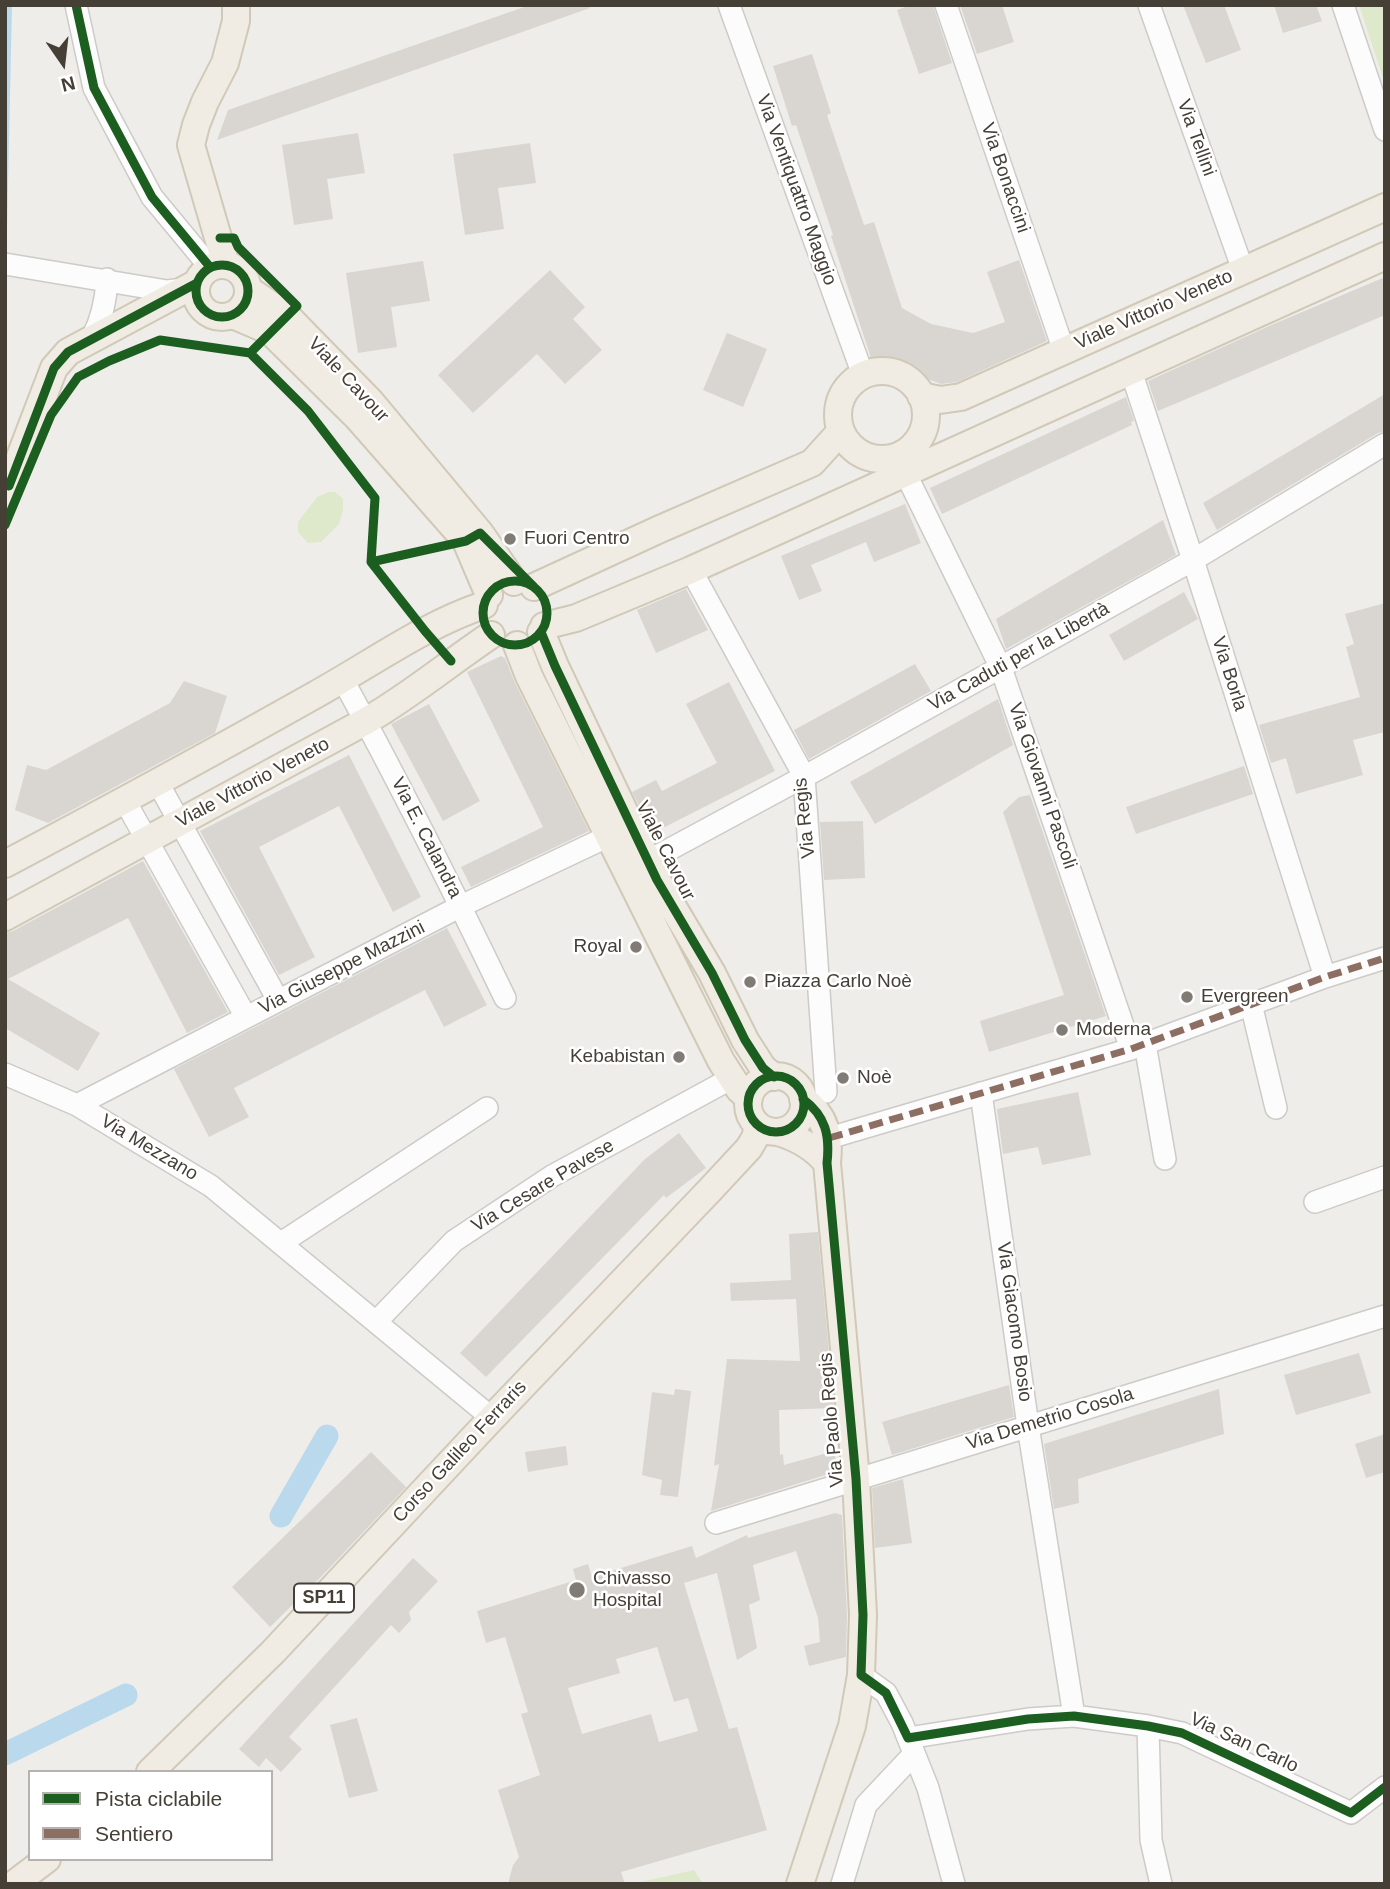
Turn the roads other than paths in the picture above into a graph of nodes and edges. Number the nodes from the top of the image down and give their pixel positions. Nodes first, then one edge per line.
1 (76, 5) edge
2 (236, 5) edge
3 (729, 5) edge
4 (947, 5) edge
5 (1149, 5) edge
6 (1343, 5) edge
7 (1385, 130) edge
8 (1385, 207) edge
9 (1385, 256) edge
10 (13, 265) edge
11 (1243, 270) junction
12 (205, 276) junction
13 (107, 287) junction
14 (249, 290) junction
15 (204, 310) junction
16 (233, 315) junction
17 (121, 324) junction
18 (92, 338) junction
19 (1064, 351) junction
20 (1130, 372) junction
21 (863, 375) junction
22 (921, 396) junction
23 (841, 431) junction
24 (1385, 444) edge
25 (898, 460) junction
26 (5, 496) edge
27 (1193, 560) junction
28 (691, 570) junction
29 (524, 584) junction
30 (487, 600) junction
31 (543, 629) junction
32 (491, 635) junction
33 (517, 645) junction
34 (1001, 668) junction
35 (343, 680) junction
36 (366, 721) junction
37 (804, 776) junction
38 (158, 783) junction
39 (125, 801) junction
40 (180, 822) junction
41 (609, 836) junction
42 (147, 840) junction
43 (648, 861) junction
44 (5, 864) edge
45 (461, 906) junction
46 (5, 916) edge
47 (1385, 958) edge
48 (1325, 977) junction
49 (505, 998) dead end
50 (278, 1000) junction
51 (1251, 1004) junction
52 (246, 1017) junction
53 (1138, 1046) junction
54 (5, 1074) edge
55 (774, 1077) junction
56 (740, 1088) junction
57 (981, 1093) junction
58 (815, 1096) junction
59 (77, 1105) junction
60 (487, 1108) dead end
61 (1276, 1108) dead end
62 (768, 1128) junction
63 (828, 1151) junction
64 (1165, 1159) dead end
65 (1385, 1177) edge
66 (1315, 1202) dead end
67 (281, 1243) junction
68 (1385, 1316) edge
69 (376, 1322) junction
70 (492, 1418) junction
71 (1028, 1426) junction
72 (856, 1479) junction
73 (716, 1523) dead end
74 (861, 1675) junction
75 (1074, 1716) junction
76 (1148, 1726) junction
77 (911, 1746) junction
78 (152, 1770) edge
79 (1385, 1787) edge
80 (44, 1861) edge
81 (14, 1884) edge
82 (800, 1884) edge
83 (842, 1884) edge
84 (954, 1884) edge
85 (1161, 1884) edge

1 - 12 street
2 - 12 main road
3 - 21 street, Via Ventiquattro Maggio
4 - 19 street, Via Bonaccini
5 - 11 street, Via Tellini
6 - 7 street
8 - 11 main road, Viale Vittorio Veneto
9 - 20 main road
10 - 13 street
11 - 19 main road, Viale Vittorio Veneto
12 - 13 street
12 - 14 main road
12 - 15 main road
12 - 17 main road
13 - 17 street
13 - 18 street
14 - 16 main road
14 - 29 main road, Viale Cavour
15 - 16 main road
15 - 17 main road
16 - 30 main road, Viale Cavour
17 - 18 main road
18 - 26 main road
19 - 22 main road, Viale Vittorio Veneto
20 - 25 main road
20 - 27 street, Via Borla
21 - 22 main road
21 - 23 main road
22 - 25 main road
23 - 25 main road
23 - 29 main road
24 - 27 street, Via Caduti per la Libertà
25 - 28 main road
25 - 34 street, Via Giovanni Pascoli
27 - 34 street, Via Caduti per la Libertà
27 - 48 street, Via Borla
28 - 31 main road
28 - 37 street, Via Regis
29 - 30 main road
29 - 31 main road
30 - 32 main road
30 - 35 main road
31 - 33 main road
31 - 43 main road, Viale Cavour
32 - 33 main road
32 - 36 main road, Viale Vittorio Veneto
33 - 41 main road
34 - 37 street, Via Caduti per la Libertà
34 - 53 street, Via Giovanni Pascoli
35 - 36 street, Via E. Calandra
35 - 38 main road
36 - 40 main road, Viale Vittorio Veneto
36 - 45 street, Via E. Calandra
37 - 43 street, Via Caduti per la Libertà
37 - 58 street, Via Regis
38 - 39 main road
38 - 40 street
39 - 42 street
39 - 44 main road
40 - 42 main road, Viale Vittorio Veneto
40 - 50 street
41 - 45 street, Via Giuseppe Mazzini
41 - 56 main road
42 - 46 main road, Viale Vittorio Veneto
42 - 52 street
43 - 55 main road, Viale Cavour
45 - 49 street, Via E. Calandra
45 - 50 street, Via Giuseppe Mazzini
47 - 48 street
48 - 51 street
50 - 52 street, Via Giuseppe Mazzini
51 - 53 street
51 - 61 street
52 - 59 street, Via Giuseppe Mazzini
53 - 57 street
53 - 64 street, Via Giovanni Pascoli
54 - 59 street, Via Mezzano
55 - 56 main road
55 - 58 main road, Viale Cavour
56 - 62 main road
56 - 69 street, Via Cesare Pavese
57 - 63 street
57 - 71 street, Via Giacomo Bosio
58 - 62 main road
58 - 63 main road, Viale Cavour
59 - 67 street, Via Mezzano
60 - 67 street
62 - 63 main road
62 - 70 main road, Corso Galileo Ferraris
63 - 72 main road, Via Paolo Regis
65 - 66 street
67 - 69 street, Via Mezzano
68 - 71 street, Via Demetrio Cosola
69 - 70 street, Via Mezzano
70 - 78 main road, Corso Galileo Ferraris / SP11
71 - 72 street, Via Demetrio Cosola
71 - 75 street, Via Giacomo Bosio
72 - 73 street, Via Demetrio Cosola
72 - 74 main road, Via Paolo Regis
74 - 77 street
74 - 82 main road, Via Paolo Regis
75 - 76 street, Via San Carlo
75 - 77 street, Via San Carlo
76 - 79 street, Via San Carlo
76 - 85 street
77 - 83 street
77 - 84 street
80 - 81 main road

